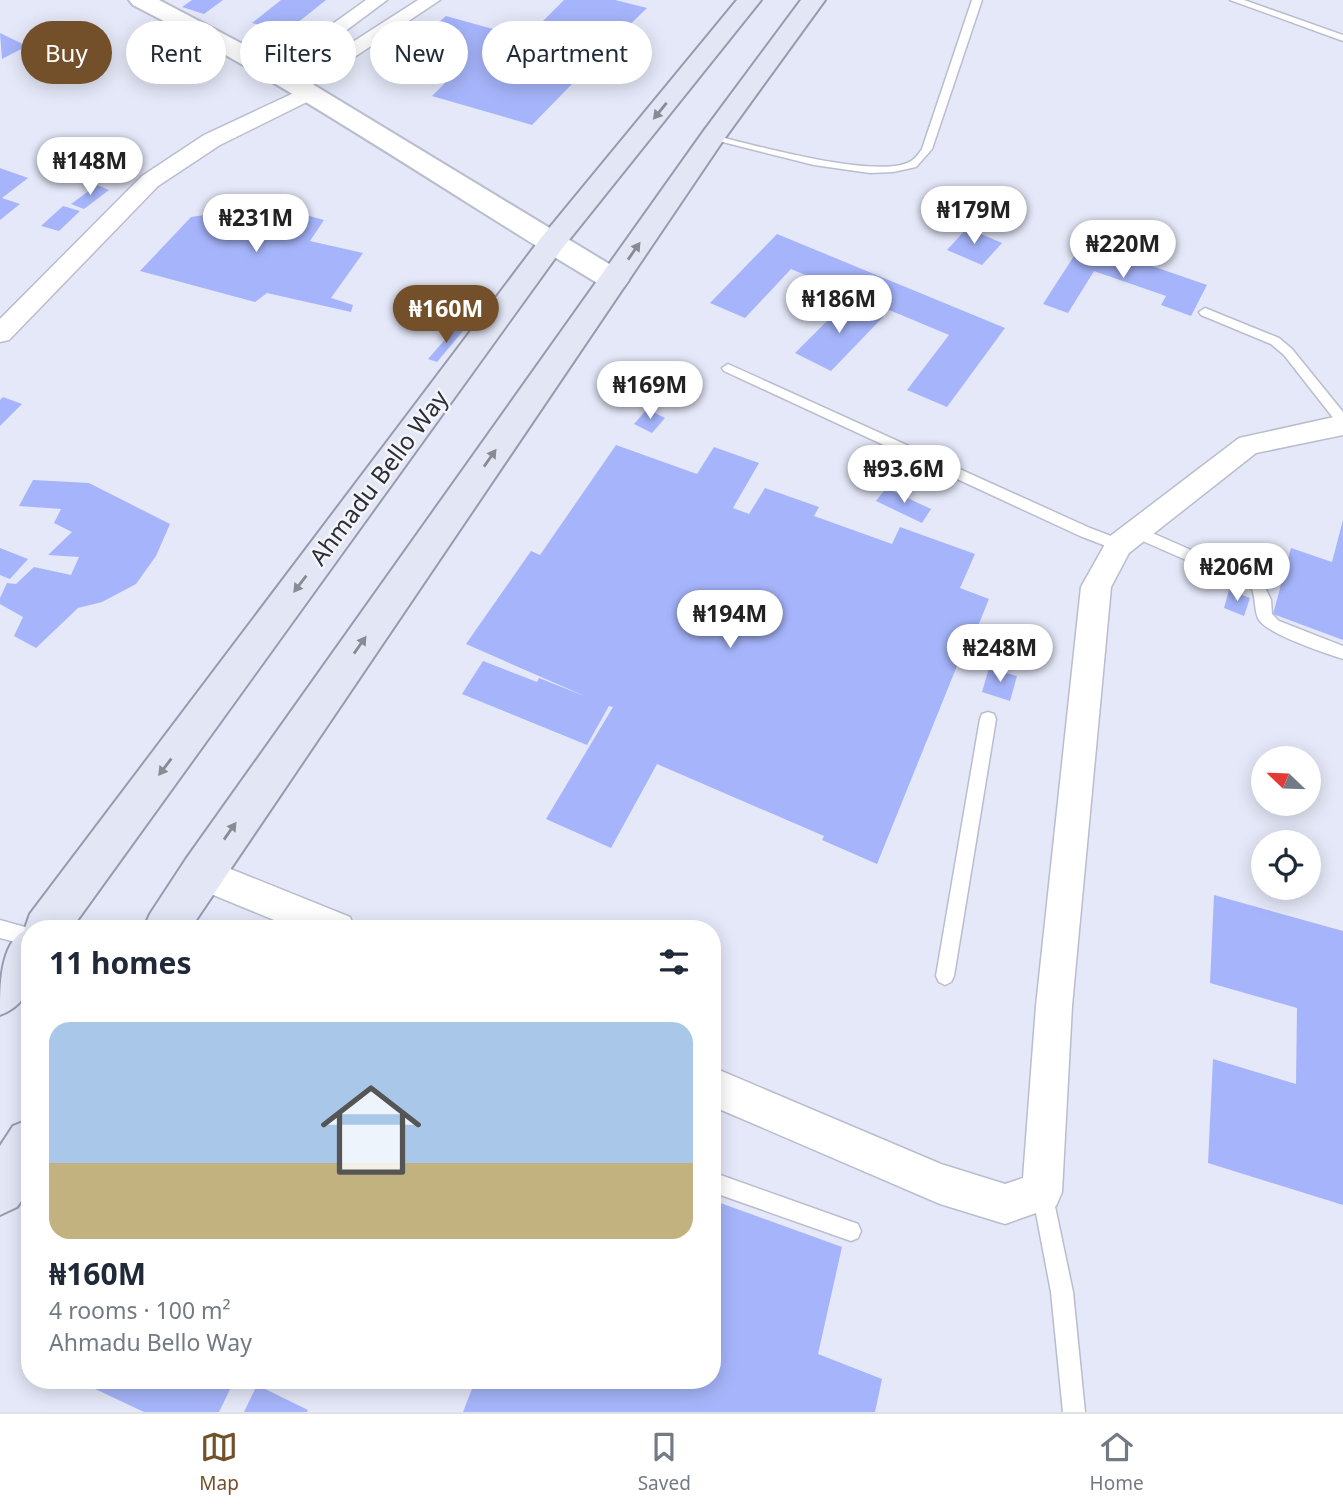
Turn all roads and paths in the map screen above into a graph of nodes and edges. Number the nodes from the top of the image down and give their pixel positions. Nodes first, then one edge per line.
1 (378, 0) edge
2 (431, 0) edge
3 (749, 0) edge
4 (813, 0) edge
5 (977, 0) edge
6 (1235, 0) edge
7 (153, 2) edge
8 (356, 22) edge
9 (1343, 38) edge
10 (356, 46) edge
11 (240, 51) edge
12 (295, 84) edge
13 (298, 84) edge
14 (712, 138) junction
15 (551, 244) junction
16 (614, 280) junction
17 (1205, 312) dead end
18 (0, 334) edge
19 (728, 368) dead end
20 (1343, 423) edge
21 (1127, 538) junction
22 (1343, 653) edge
23 (988, 719) dead end
24 (201, 873) junction
25 (52, 920) edge
26 (171, 920) edge
27 (315, 920) edge
28 (0, 929) edge
29 (21, 935) edge
30 (21, 963) edge
31 (945, 976) dead end
32 (0, 993) edge
33 (721, 1090) edge
34 (21, 1157) edge
35 (721, 1185) edge
36 (0, 1190) edge
37 (1042, 1192) junction
38 (851, 1231) dead end
39 (1074, 1412) edge

1 - 8 street
2 - 10 street
3 -> 15 main road, Ahmadu Bello Way
4 - 14 main road
5 - 14 lane
6 - 9 lane
7 - 11 street
12 - 18 street
13 - 15 street
16 -> 14 main road
15 - 16 street
15 -> 25 main road, Ahmadu Bello Way
24 -> 16 main road
17 - 20 lane
19 - 21 lane
20 - 21 street
21 - 22 lane
21 - 37 street
23 - 31 lane
24 - 26 main road
24 - 27 street
28 - 29 lane
30 - 32 main road
33 - 37 street
34 - 36 main road
35 - 38 lane
37 - 39 lane

